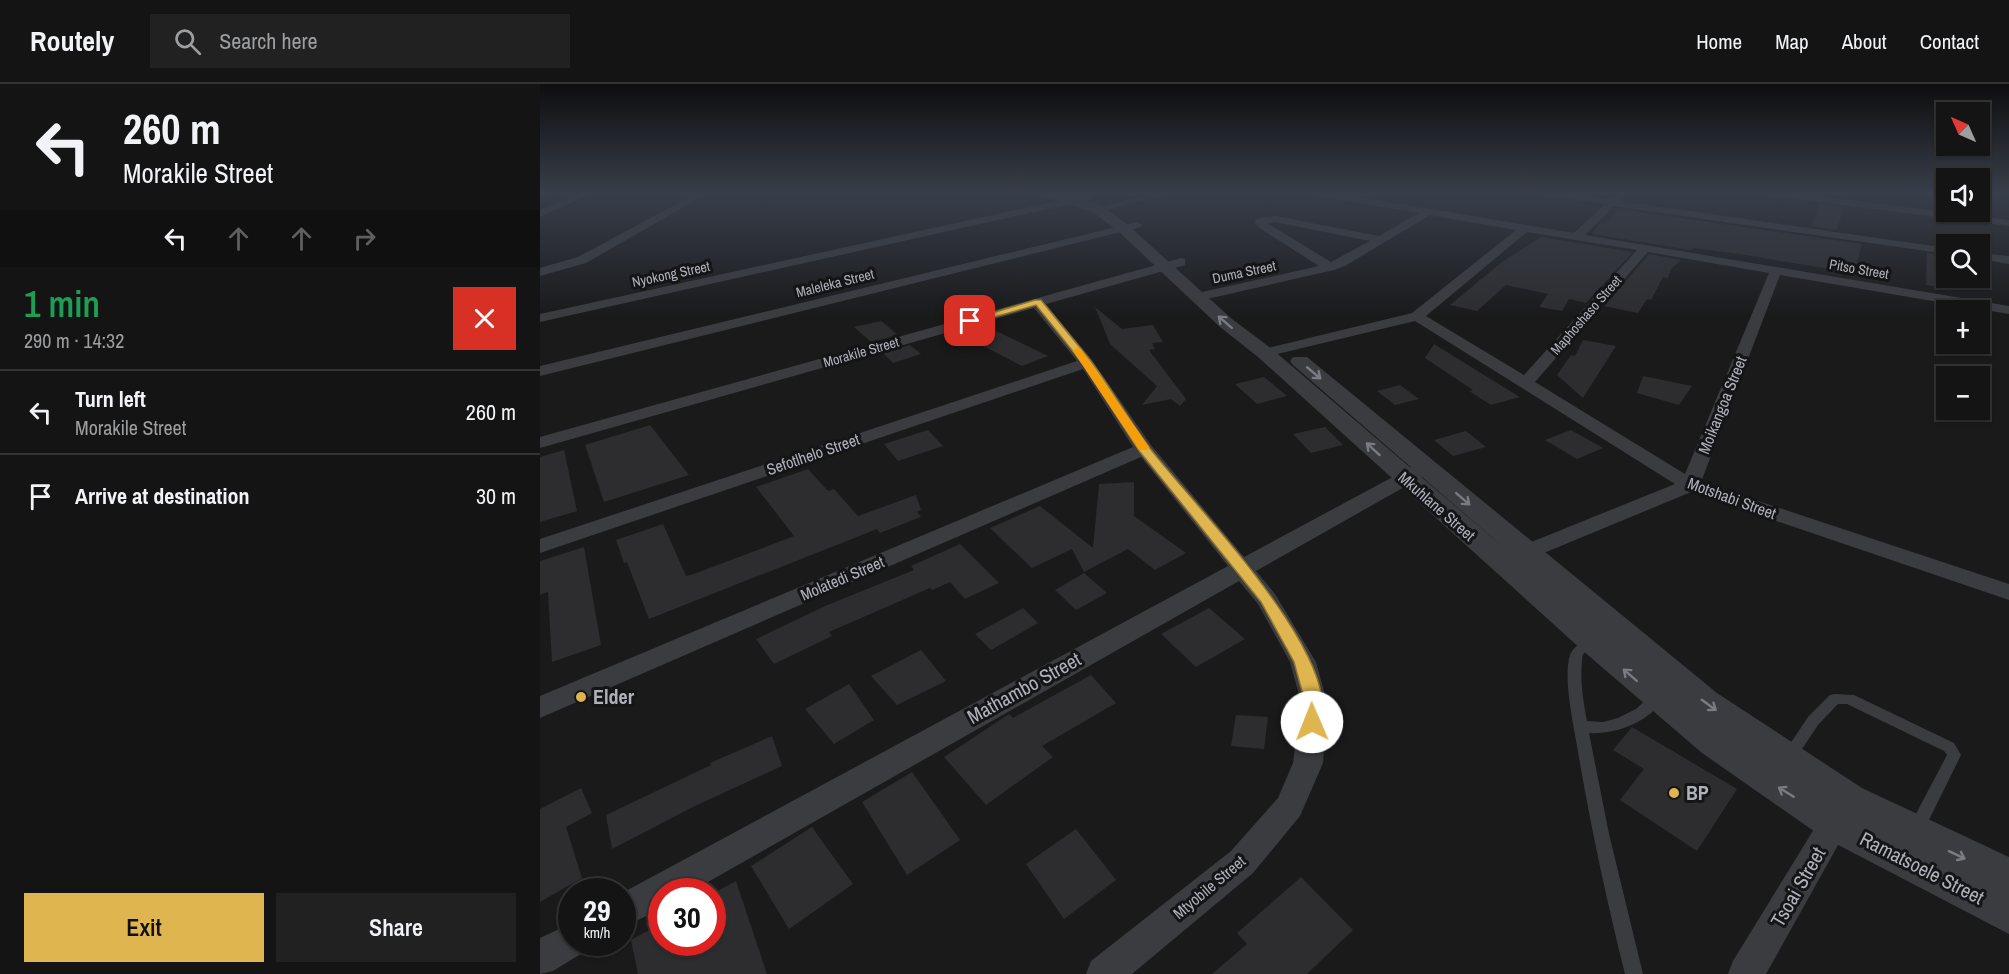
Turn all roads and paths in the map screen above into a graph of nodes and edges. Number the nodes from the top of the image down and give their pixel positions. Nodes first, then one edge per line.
1 (630, 234) edge
2 (936, 234) edge
3 (1103, 234) edge
4 (1138, 234) edge
5 (1276, 234) edge
6 (1348, 234) edge
7 (1391, 234) edge
8 (1518, 234) edge
9 (1560, 234) edge
10 (1579, 234) edge
11 (1828, 234) edge
12 (1576, 236) junction
13 (1380, 240) junction
14 (1646, 247) junction
15 (1936, 249) edge
16 (1990, 257) edge
17 (2009, 260) edge
18 (1173, 264) junction
19 (1330, 267) junction
20 (1776, 270) junction
21 (540, 272) edge
22 (1208, 295) junction
23 (1038, 302) junction
24 (2009, 310) edge
25 (1417, 316) junction
26 (540, 318) edge
27 (1275, 351) junction
28 (1087, 363) junction
29 (540, 371) edge
30 (1526, 383) junction
31 (540, 443) edge
32 (1144, 449) junction
33 (1416, 473) junction
34 (1690, 485) junction
35 (540, 546) edge
36 (1527, 552) junction
37 (1501, 562) junction
38 (1241, 567) junction
39 (2009, 592) edge
40 (1617, 630) junction
41 (1593, 642) junction
42 (1657, 698) junction
43 (540, 707) edge
44 (1581, 726) junction
45 (1787, 760) junction
46 (1842, 811) junction
47 (1914, 833) junction
48 (2009, 878) edge
49 (636, 904) edge
50 (2009, 913) edge
51 (558, 948) edge
52 (540, 958) edge
53 (1104, 974) edge
54 (1634, 974) edge
55 (1746, 974) edge

1 - 21 street
2 - 26 street, Nyokong Street
3 - 29 street, Maleleka Street
4 - 18 street, Mkuhlane Street
5 - 19 street, Duma Street
6 - 13 street, Duma Street
7 - 13 street, Duma Street
8 - 25 street
9 - 12 street, Pitso Street
10 - 12 street
11 - 15 street
12 - 14 street, Pitso Street
13 - 19 street, Duma Street
14 - 20 street, Pitso Street
14 - 30 street, Maphoshaso Street
16 - 17 street
18 - 22 street, Mkuhlane Street
18 - 23 street, Morakile Street
19 - 22 street, Duma Street
20 - 24 street, Pitso Street
20 - 34 street, Moikangoa Street
22 - 27 street, Mkuhlane Street
23 - 28 street, Mtyobile Street
23 - 31 street, Morakile Street
25 - 27 street
25 - 30 street, Motshabi Street
27 - 33 street, Mkuhlane Street
28 - 32 street, Mtyobile Street
28 - 35 street, Sefotlhelo Street
30 - 34 street, Motshabi Street
32 - 38 street, Mtyobile Street
32 - 43 street, Molatedi Street
33 -> 36 street, Mkuhlane Street
33 - 37 street, Mkuhlane Street
33 - 38 street, Mathambo Street
34 - 36 street
34 - 39 street, Motshabi Street
36 - 37 street
36 - 40 street, Mkuhlane Street
37 - 41 street, Mkuhlane Street
38 - 49 street, Mathambo Street
38 - 53 street, Mtyobile Street
40 - 41 lane
40 -> 45 street, Mkuhlane Street
42 -> 41 street, Mkuhlane Street
41 - 44 lane
42 - 44 lane
46 -> 42 street, Mkuhlane Street
44 - 54 lane
45 - 46 street, Mkuhlane Street
45 - 47 lane
46 - 47 street, Ramatsoele Street
46 - 50 street, Ramatsoele Street
46 - 55 street, Tsoai Street
47 -> 48 street, Ramatsoele Street
51 - 52 street

